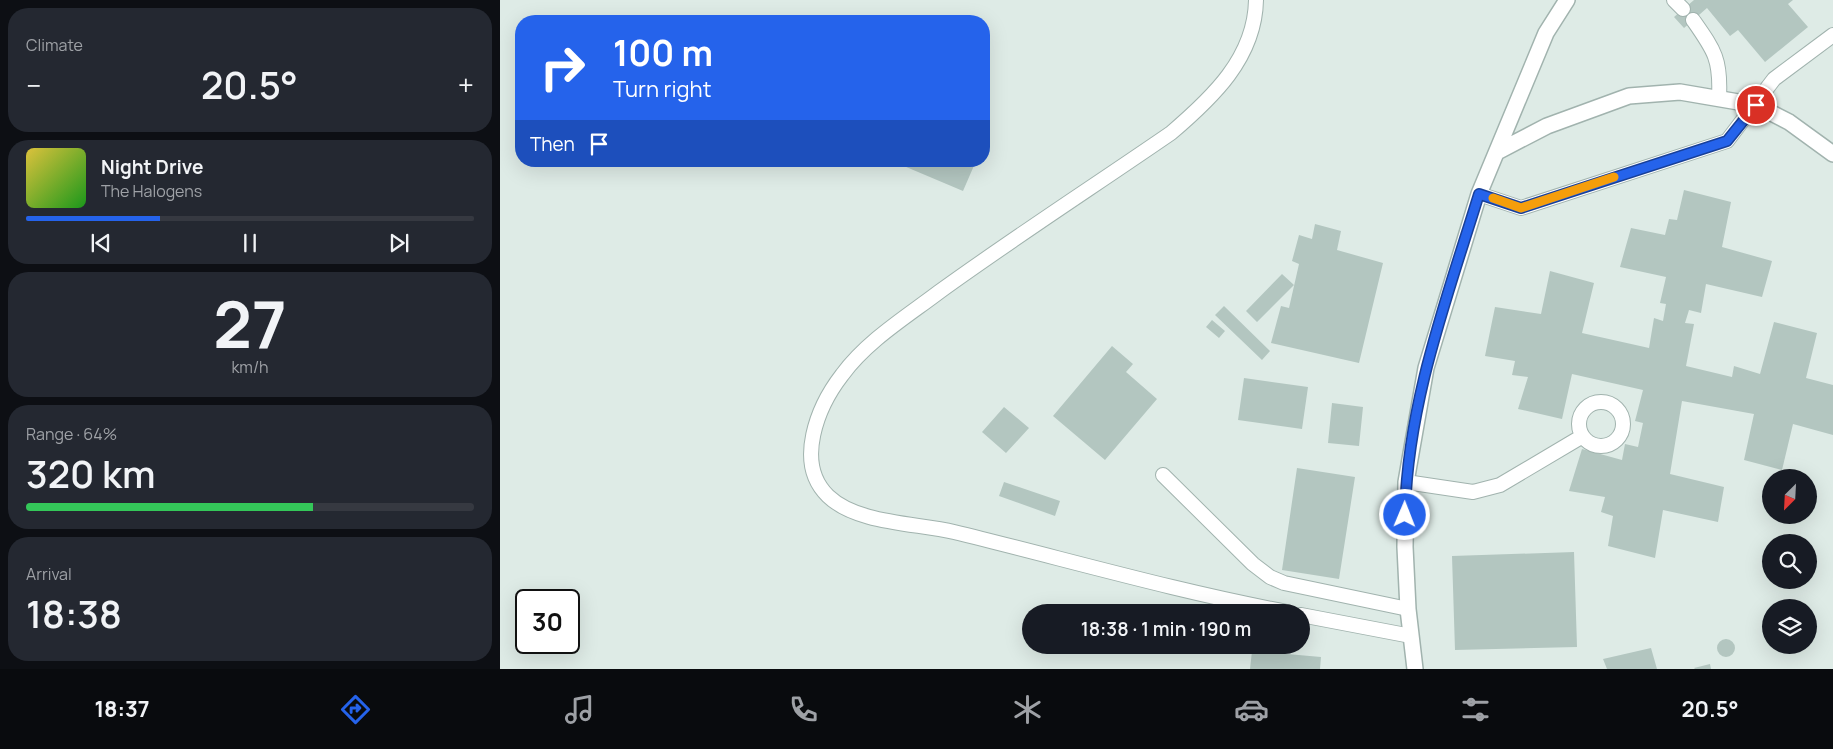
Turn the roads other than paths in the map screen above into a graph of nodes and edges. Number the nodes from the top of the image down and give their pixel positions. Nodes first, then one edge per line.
1 (1256, 0) edge
2 (1566, 0) edge
3 (1693, 20) dead end
4 (1833, 35) edge
5 (1718, 97) junction
6 (1756, 105) junction
7 (1497, 152) junction
8 (1833, 154) edge
9 (1479, 194) junction
10 (1581, 437) dead end
11 (1163, 475) dead end
12 (1406, 482) junction
13 (1243, 604) edge
14 (1408, 610) junction
15 (1310, 617) edge
16 (1411, 636) junction
17 (1415, 669) edge

1 - 13 lane
2 - 7 street
3 - 5 lane
4 - 6 lane
5 - 6 street
5 - 7 street
6 - 8 street
6 - 9 lane
7 - 9 street
9 - 12 street
10 - 12 lane
11 - 14 lane
12 - 14 street
14 - 16 street
15 - 16 lane
16 - 17 street

